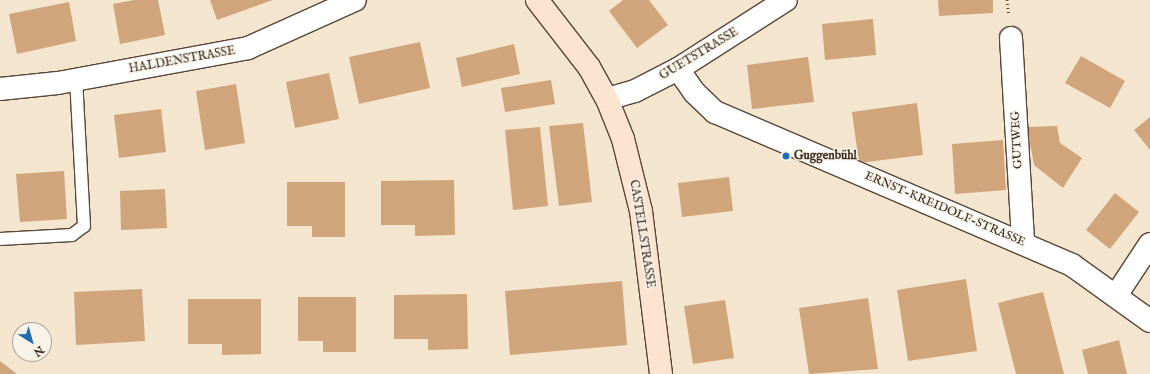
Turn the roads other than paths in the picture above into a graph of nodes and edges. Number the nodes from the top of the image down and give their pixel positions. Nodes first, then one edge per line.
1 (355, 0) edge
2 (537, 0) edge
3 (786, 0) edge
4 (1010, 38) dead end
5 (678, 69) junction
6 (76, 80) junction
7 (0, 89) edge
8 (607, 99) junction
9 (0, 239) edge
10 (1023, 242) junction
11 (1150, 244) edge
12 (1117, 294) junction
13 (1150, 321) edge
14 (659, 374) edge

1 - 6 street, HALDENSTRASSE
2 - 8 street, CASTELLSTRASSE
3 - 5 street, GUETSTRASSE
4 - 10 street, GUTWEG
5 - 8 street, GUETSTRASSE
5 - 10 street, ERNST-KREIDOLF-STRASSE
6 - 7 street, HALDENSTRASSE
6 - 9 lane
8 - 14 street, CASTELLSTRASSE
10 - 12 street, ERNST-KREIDOLF-STRASSE
11 - 12 street
12 - 13 street, ERNST-KREIDOLF-STRASSE

